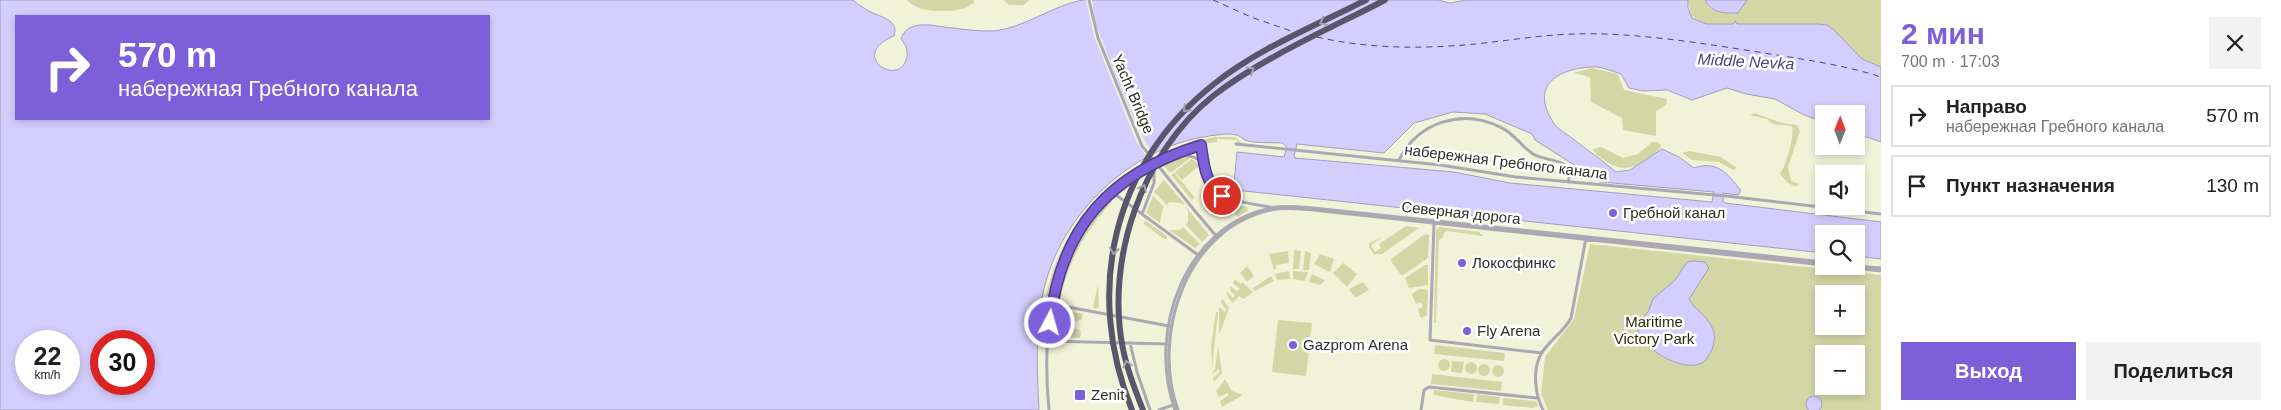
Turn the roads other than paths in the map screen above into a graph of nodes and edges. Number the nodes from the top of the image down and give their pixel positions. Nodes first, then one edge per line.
1 (1089, 0) edge
2 (1366, 0) edge
3 (1385, 0) edge
4 (1236, 144) dead end
5 (1399, 160) junction
6 (1204, 165) junction
7 (1568, 182) junction
8 (1112, 192) junction
9 (1252, 203) junction
10 (1272, 209) junction
11 (1142, 214) junction
12 (1254, 214) junction
13 (1881, 214) edge
14 (1434, 222) junction
15 (1217, 237) junction
16 (1586, 239) junction
17 (1199, 256) junction
18 (1815, 263) edge
19 (1865, 267) edge
20 (1865, 269) edge
21 (1881, 270) edge
22 (1052, 304) junction
23 (1170, 327) junction
24 (1048, 341) junction
25 (1130, 343) junction
26 (1168, 344) junction
27 (1542, 353) junction
28 (1537, 398) junction
29 (1175, 404) junction
30 (1049, 410) edge
31 (1132, 410) edge
32 (1143, 410) edge
33 (1150, 410) edge
34 (1160, 410) edge
35 (1177, 410) edge
36 (1421, 410) edge
37 (1543, 410) edge

1 - 15 street, Yacht Bridge, bridge
2 -> 31 highway, bridge
32 -> 3 highway, bridge
4 - 5 street, набережная Гребного канала
5 - 7 street, набережная Гребного канала
5 - 7 street
6 - 8 street
6 - 9 street
6 - 11 street
7 - 13 street, набережная Гребного канала
8 - 11 street
8 - 22 street
9 - 10 street
9 - 12 street
10 - 12 street, Северная дорога
10 - 14 street, Северная дорога
11 - 17 street
12 - 15 street, Северная дорога
14 - 16 street, Северная дорога
14 - 27 street
15 - 17 street, Северная дорога
16 - 18 street, Северная дорога
16 - 27 street
17 - 23 street, Северная дорога
19 - 21 street
20 - 21 street
22 - 23 street
22 - 24 street
23 - 26 street, Северная дорога
24 - 25 street
24 - 30 street
25 - 26 street
25 - 33 street
26 - 29 street, Северная дорога
27 - 28 street
28 - 36 street
28 - 37 street
29 - 34 street
29 - 35 street, Северная дорога

